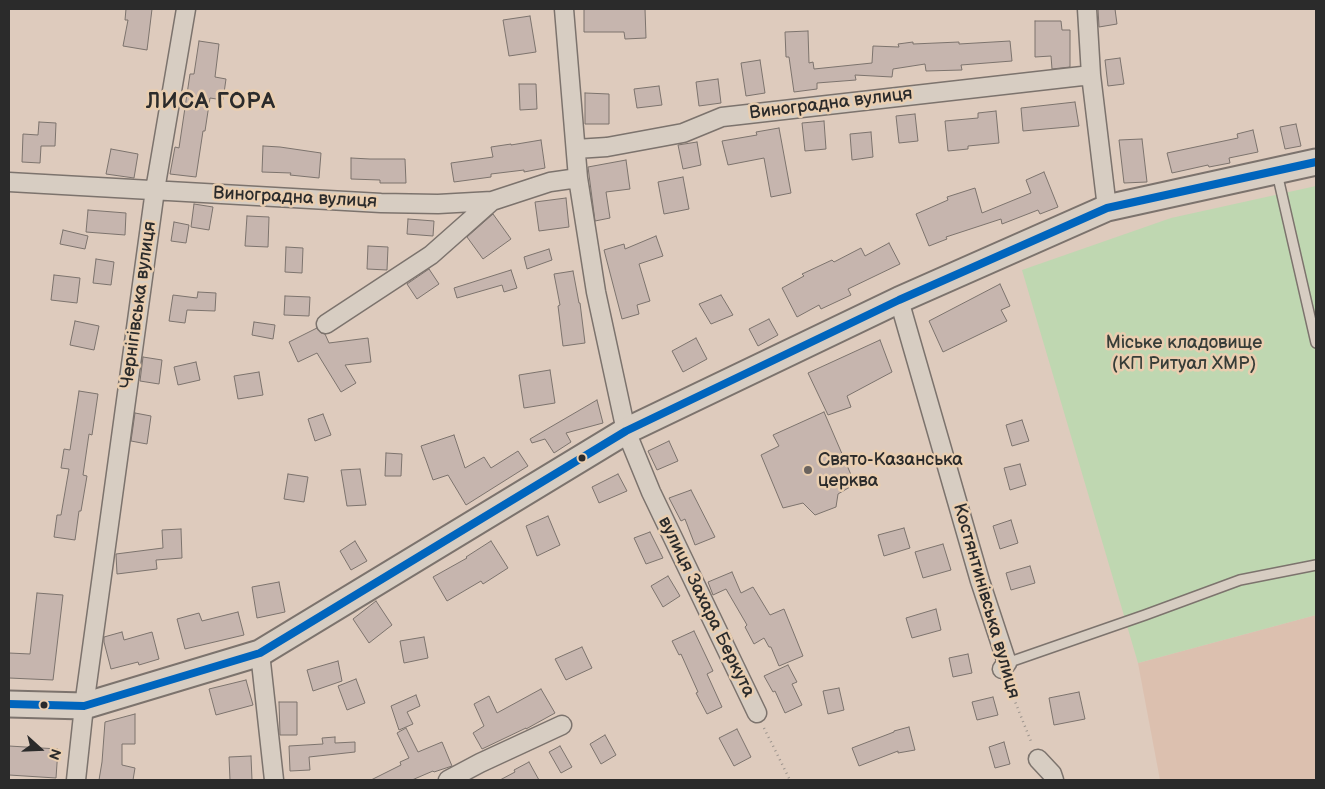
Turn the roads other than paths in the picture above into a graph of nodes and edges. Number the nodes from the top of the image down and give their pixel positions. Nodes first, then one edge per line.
1 (186, 9) edge
2 (564, 9) edge
3 (1088, 9) edge
4 (1090, 75) junction
5 (576, 149) junction
6 (1316, 162) edge
7 (1277, 170) junction
8 (578, 178) junction
9 (9, 182) edge
10 (155, 190) junction
11 (492, 201) junction
12 (1107, 208) junction
13 (899, 300) junction
14 (326, 324) dead end
15 (1316, 343) edge
16 (626, 431) junction
17 (1316, 565) edge
18 (260, 653) junction
19 (1004, 666) joint
20 (9, 704) edge
21 (84, 706) junction
22 (756, 713) road end
23 (562, 726) dead end
24 (1038, 759) road end
25 (76, 780) edge
26 (274, 780) edge
27 (448, 780) edge
28 (1054, 780) edge

1 - 10 street, Чернігівська вулиця
2 - 5 street, вулиця Захара Беркута
3 - 4 street
4 - 5 street, Виноградна вулиця
4 - 12 street
5 - 8 street, вулиця Захара Беркута
6 - 7 main road
7 - 12 main road
7 - 15 lane
8 - 11 street, Виноградна вулиця
8 - 16 street, вулиця Захара Беркута
9 - 10 street, Виноградна вулиця
10 - 11 street, Виноградна вулиця
10 - 21 street, Чернігівська вулиця
11 - 14 street
12 - 13 main road
13 - 16 main road
13 - 19 street, Костянтинівська вулиця
16 - 18 main road
16 - 22 street, вулиця Захара Беркута
17 - 19 lane
18 - 21 main road
18 - 26 street
20 - 21 main road
21 - 25 street, Чернігівська вулиця
23 - 27 street
24 - 28 street

